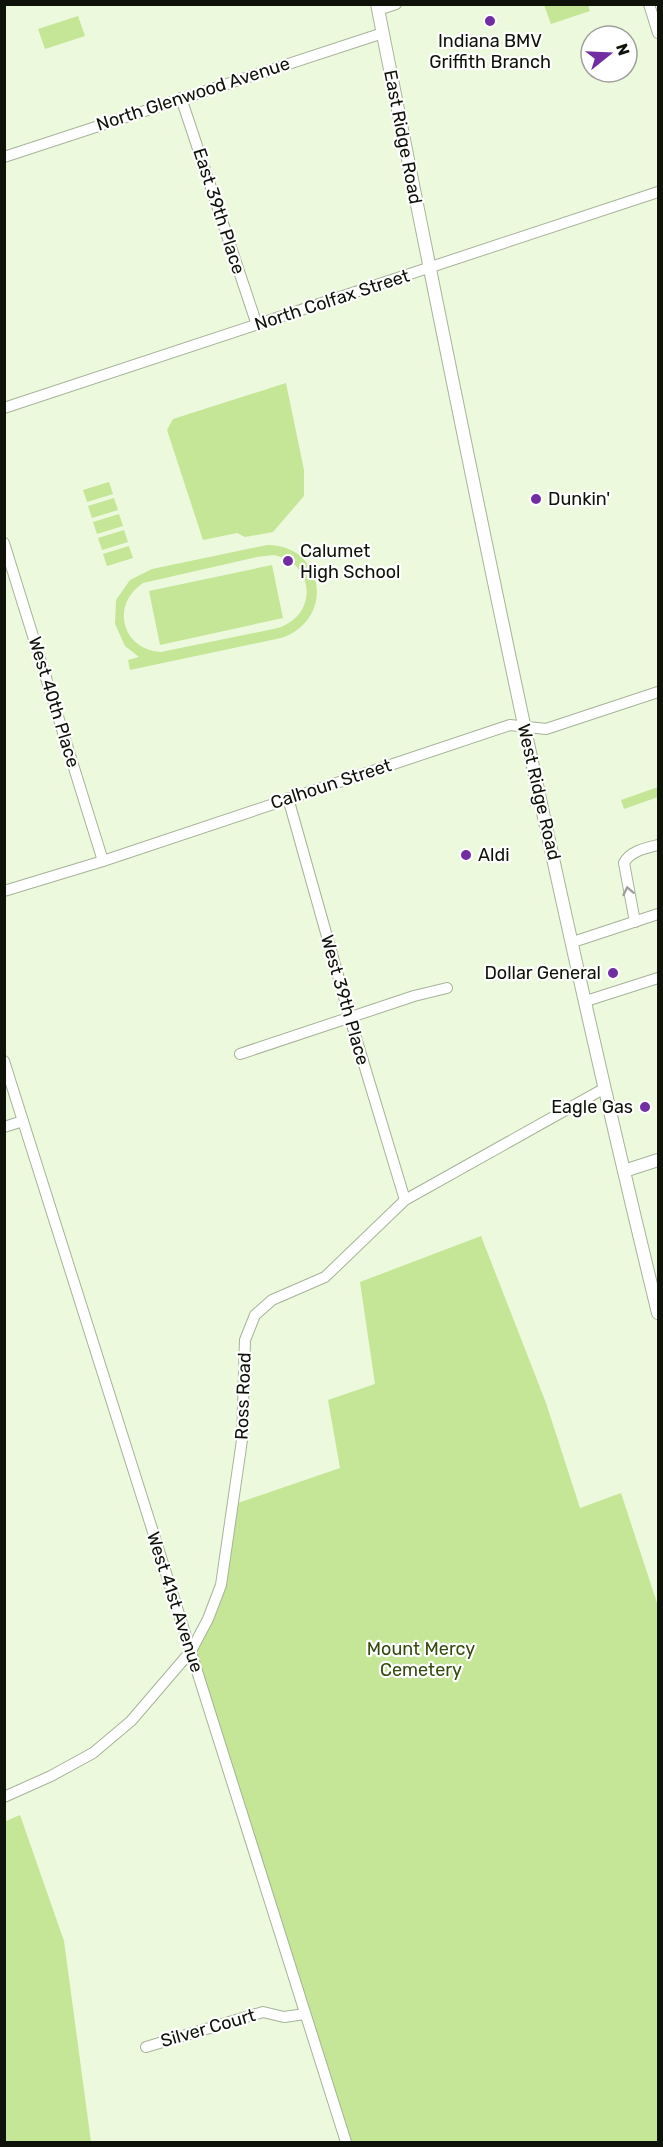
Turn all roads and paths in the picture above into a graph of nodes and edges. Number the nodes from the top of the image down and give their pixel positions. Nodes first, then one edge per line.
1 (396, 4) edge
2 (649, 4) edge
3 (378, 7) edge
4 (383, 33) junction
5 (658, 33) edge
6 (181, 98) junction
7 (4, 157) edge
8 (658, 192) edge
9 (429, 269) junction
10 (256, 325) junction
11 (4, 408) edge
12 (4, 543) edge
13 (658, 692) edge
14 (525, 727) junction
15 (288, 798) junction
16 (658, 845) edge
17 (104, 861) junction
18 (4, 891) edge
19 (658, 914) edge
20 (635, 922) junction
21 (573, 942) junction
22 (658, 978) edge
23 (447, 987) dead end
24 (586, 1001) junction
25 (350, 1018) junction
26 (240, 1054) dead end
27 (4, 1061) edge
28 (605, 1088) junction
29 (23, 1121) junction
30 (4, 1127) edge
31 (658, 1160) edge
32 (624, 1171) junction
33 (405, 1200) junction
34 (656, 1288) edge
35 (658, 1313) edge
36 (191, 1652) junction
37 (4, 1797) edge
38 (305, 2014) junction
39 (146, 2047) dead end
40 (346, 2142) edge

1 - 3 street
2 - 5 street
3 - 4 main road, East Ridge Road
4 - 6 street, North Glenwood Avenue
4 - 9 main road, East Ridge Road
6 - 7 street, North Glenwood Avenue
6 - 10 street, East 39th Place
8 - 9 street, North Colfax Street
9 - 10 street, North Colfax Street
9 - 14 main road, West Ridge Road
10 - 11 street, North Colfax Street
12 - 17 street, West 40th Place
13 - 14 street, Calhoun Street
14 - 15 street, Calhoun Street
14 - 21 main road, West Ridge Road
15 - 17 street, Calhoun Street
15 - 25 street, West 39th Place
20 -> 16 street
17 - 18 street, Calhoun Street
19 - 20 street
20 - 21 street
21 - 24 main road, West Ridge Road
22 - 24 street
23 - 25 street
24 - 28 main road, West Ridge Road
25 - 26 street
25 - 33 street, West 39th Place
27 - 29 street, West 41st Avenue
28 - 32 main road, West Ridge Road
28 - 33 street, Ross Road
29 - 30 street
29 - 36 street, West 41st Avenue
31 - 32 main road
32 - 34 main road, West Ridge Road
33 - 36 street, Ross Road
34 - 35 main road, West Ridge Road
36 - 37 street, Ross Road
36 - 38 street, West 41st Avenue
38 - 39 street, Silver Court
38 - 40 street, West 41st Avenue

